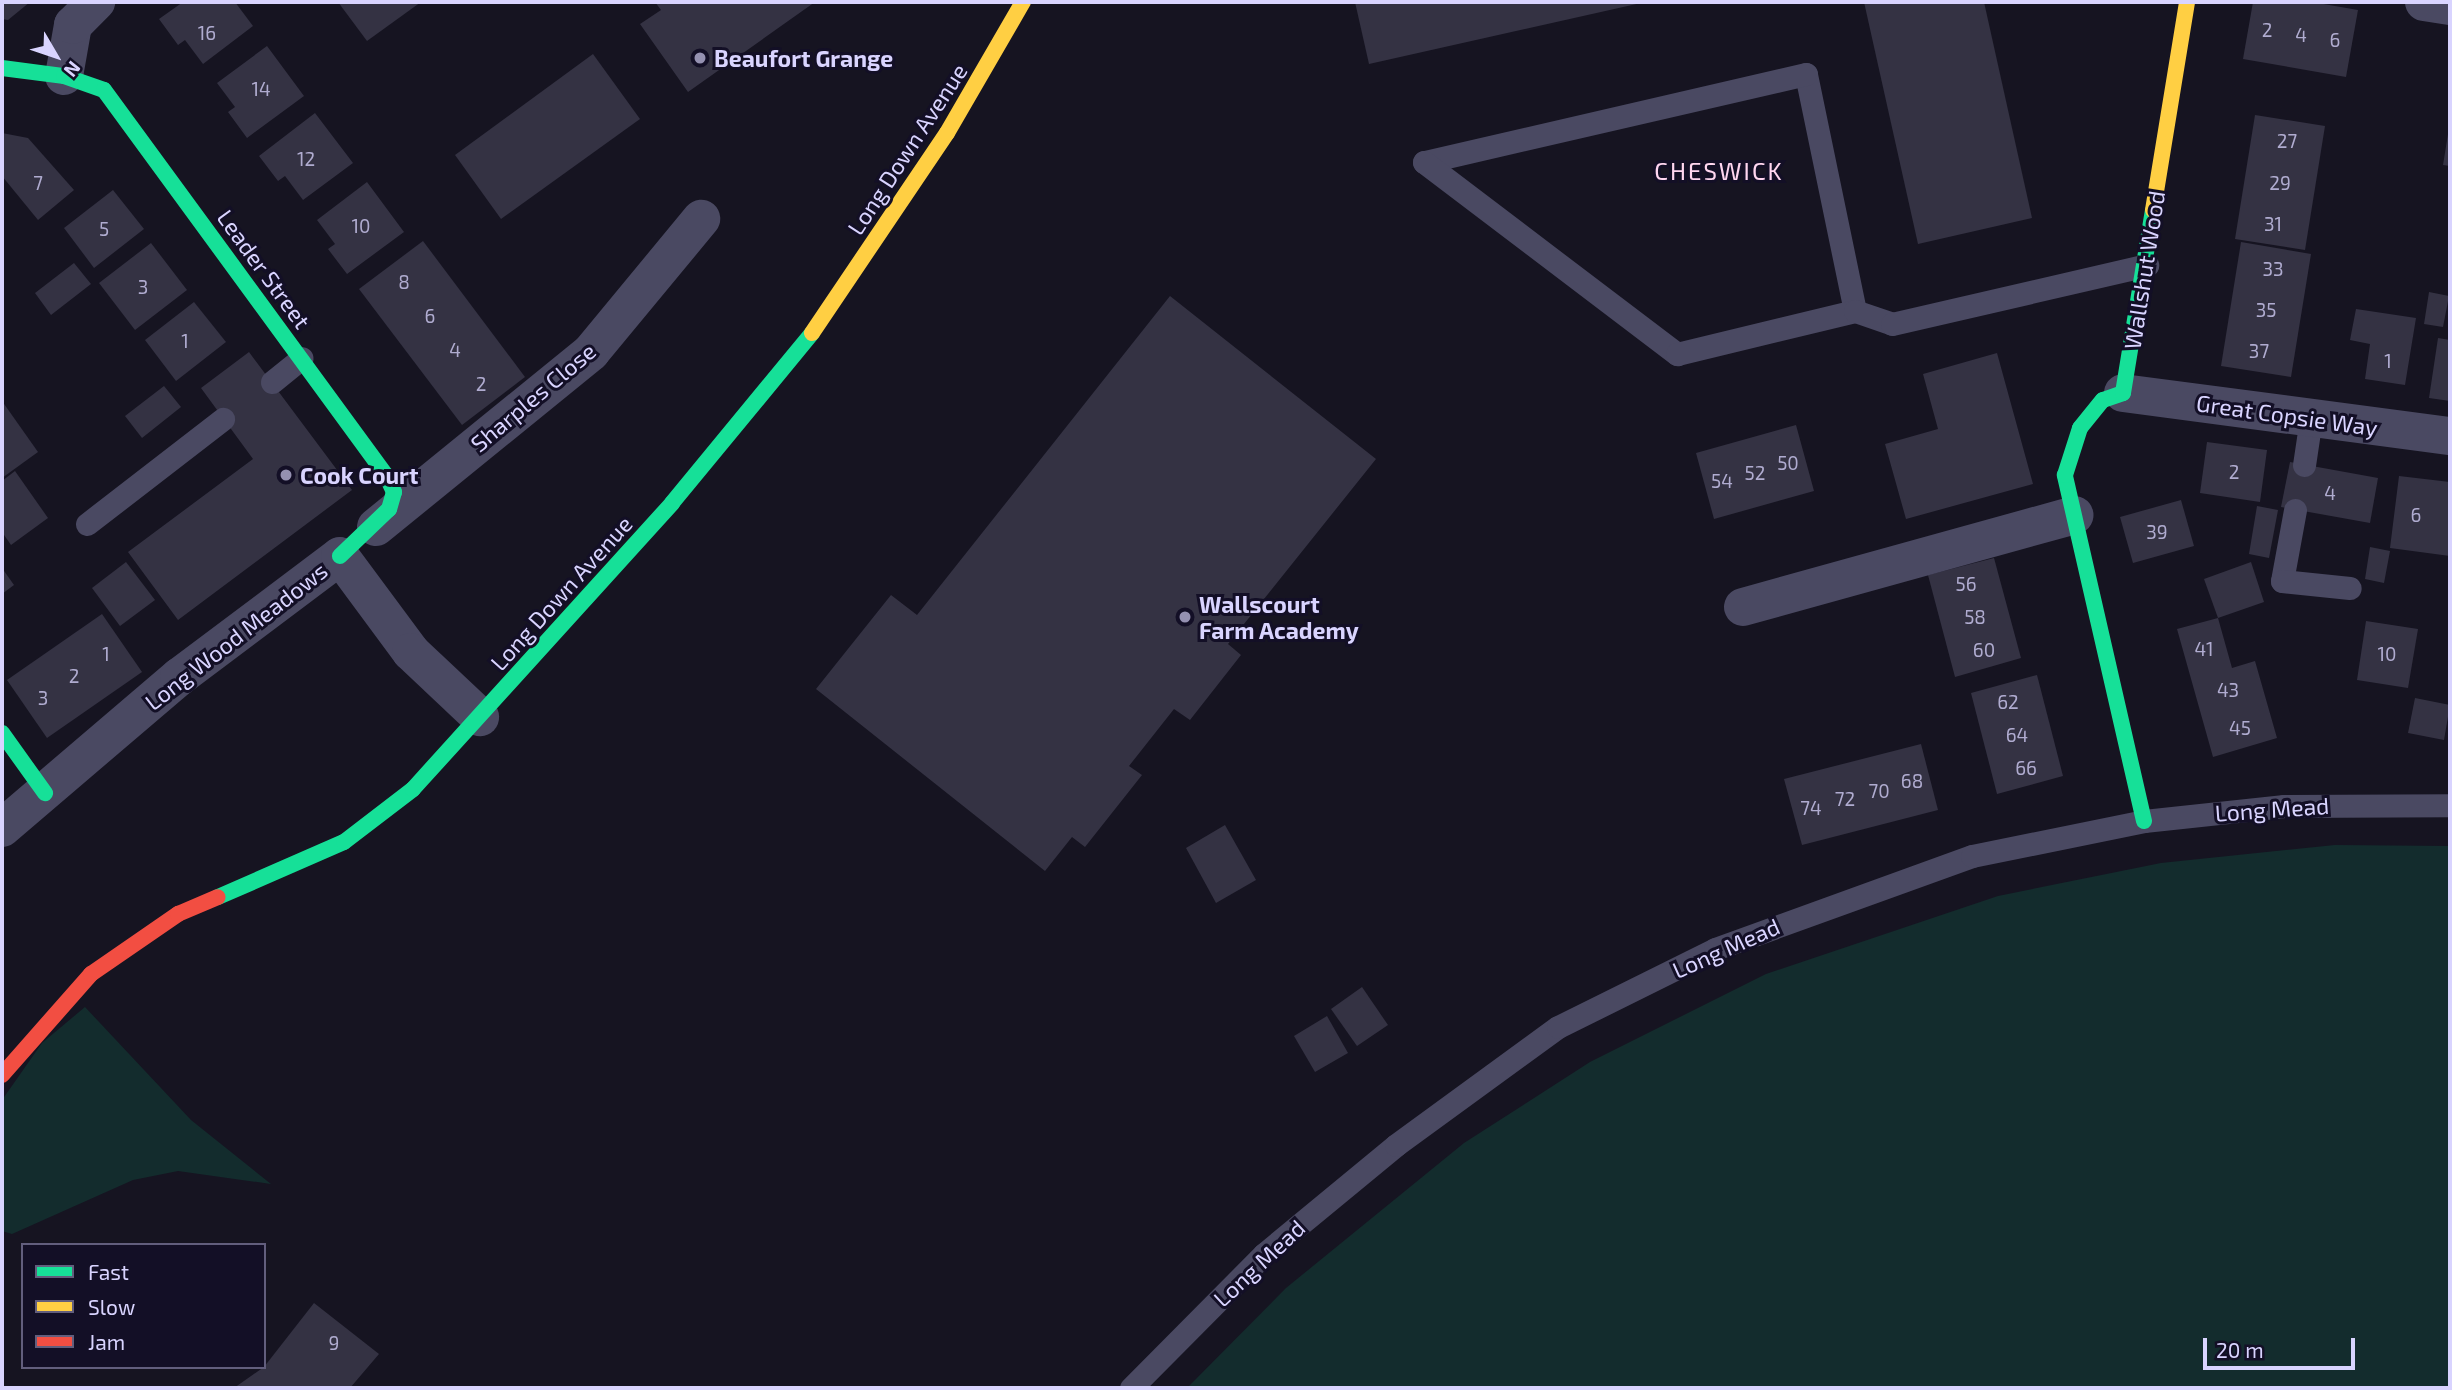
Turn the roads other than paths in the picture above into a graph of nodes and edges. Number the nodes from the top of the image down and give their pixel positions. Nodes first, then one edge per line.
1 (96, 2) edge
2 (1023, 2) edge
3 (2187, 2) edge
4 (2424, 2) edge
5 (2450, 6) edge
6 (2, 68) edge
7 (64, 76) junction
8 (701, 219) dead end
9 (2147, 265) junction
10 (1855, 311) junction
11 (302, 358) junction
12 (272, 382) dead end
13 (2123, 393) junction
14 (2311, 418) junction
15 (223, 419) dead end
16 (2450, 436) edge
17 (2304, 465) dead end
18 (2295, 510) dead end
19 (2074, 514) junction
20 (87, 524) dead end
21 (376, 527) junction
22 (340, 556) junction
23 (2350, 588) dead end
24 (1743, 607) dead end
25 (480, 718) junction
26 (2, 733) edge
27 (45, 793) junction
28 (2450, 805) edge
29 (2144, 821) junction
30 (2, 828) edge
31 (2, 1075) edge
32 (1131, 1388) edge

1 - 7 street
2 - 25 street, Long Down Avenue
3 - 9 street, Wallshut Wood
4 - 5 street
6 - 7 street, Leader Street
7 - 11 street, Leader Street
8 - 21 street, Sharples Close
9 - 10 lane
9 - 13 street, Wallshut Wood
10 - 10 lane
11 - 12 lane
11 - 21 street, Leader Street
13 - 14 street, Great Copsie Way
13 - 19 street
14 - 16 street, Great Copsie Way
14 - 17 lane
15 - 20 lane
18 - 23 lane
19 - 24 street
19 - 29 street
21 - 22 street, Leader Street
22 - 25 street, Long Wood Meadows
22 - 27 street, Long Wood Meadows
25 - 31 street, Long Down Avenue
26 - 27 street
27 - 30 street, Long Wood Meadows
28 - 29 lane, Long Mead
29 - 32 lane, Long Mead

